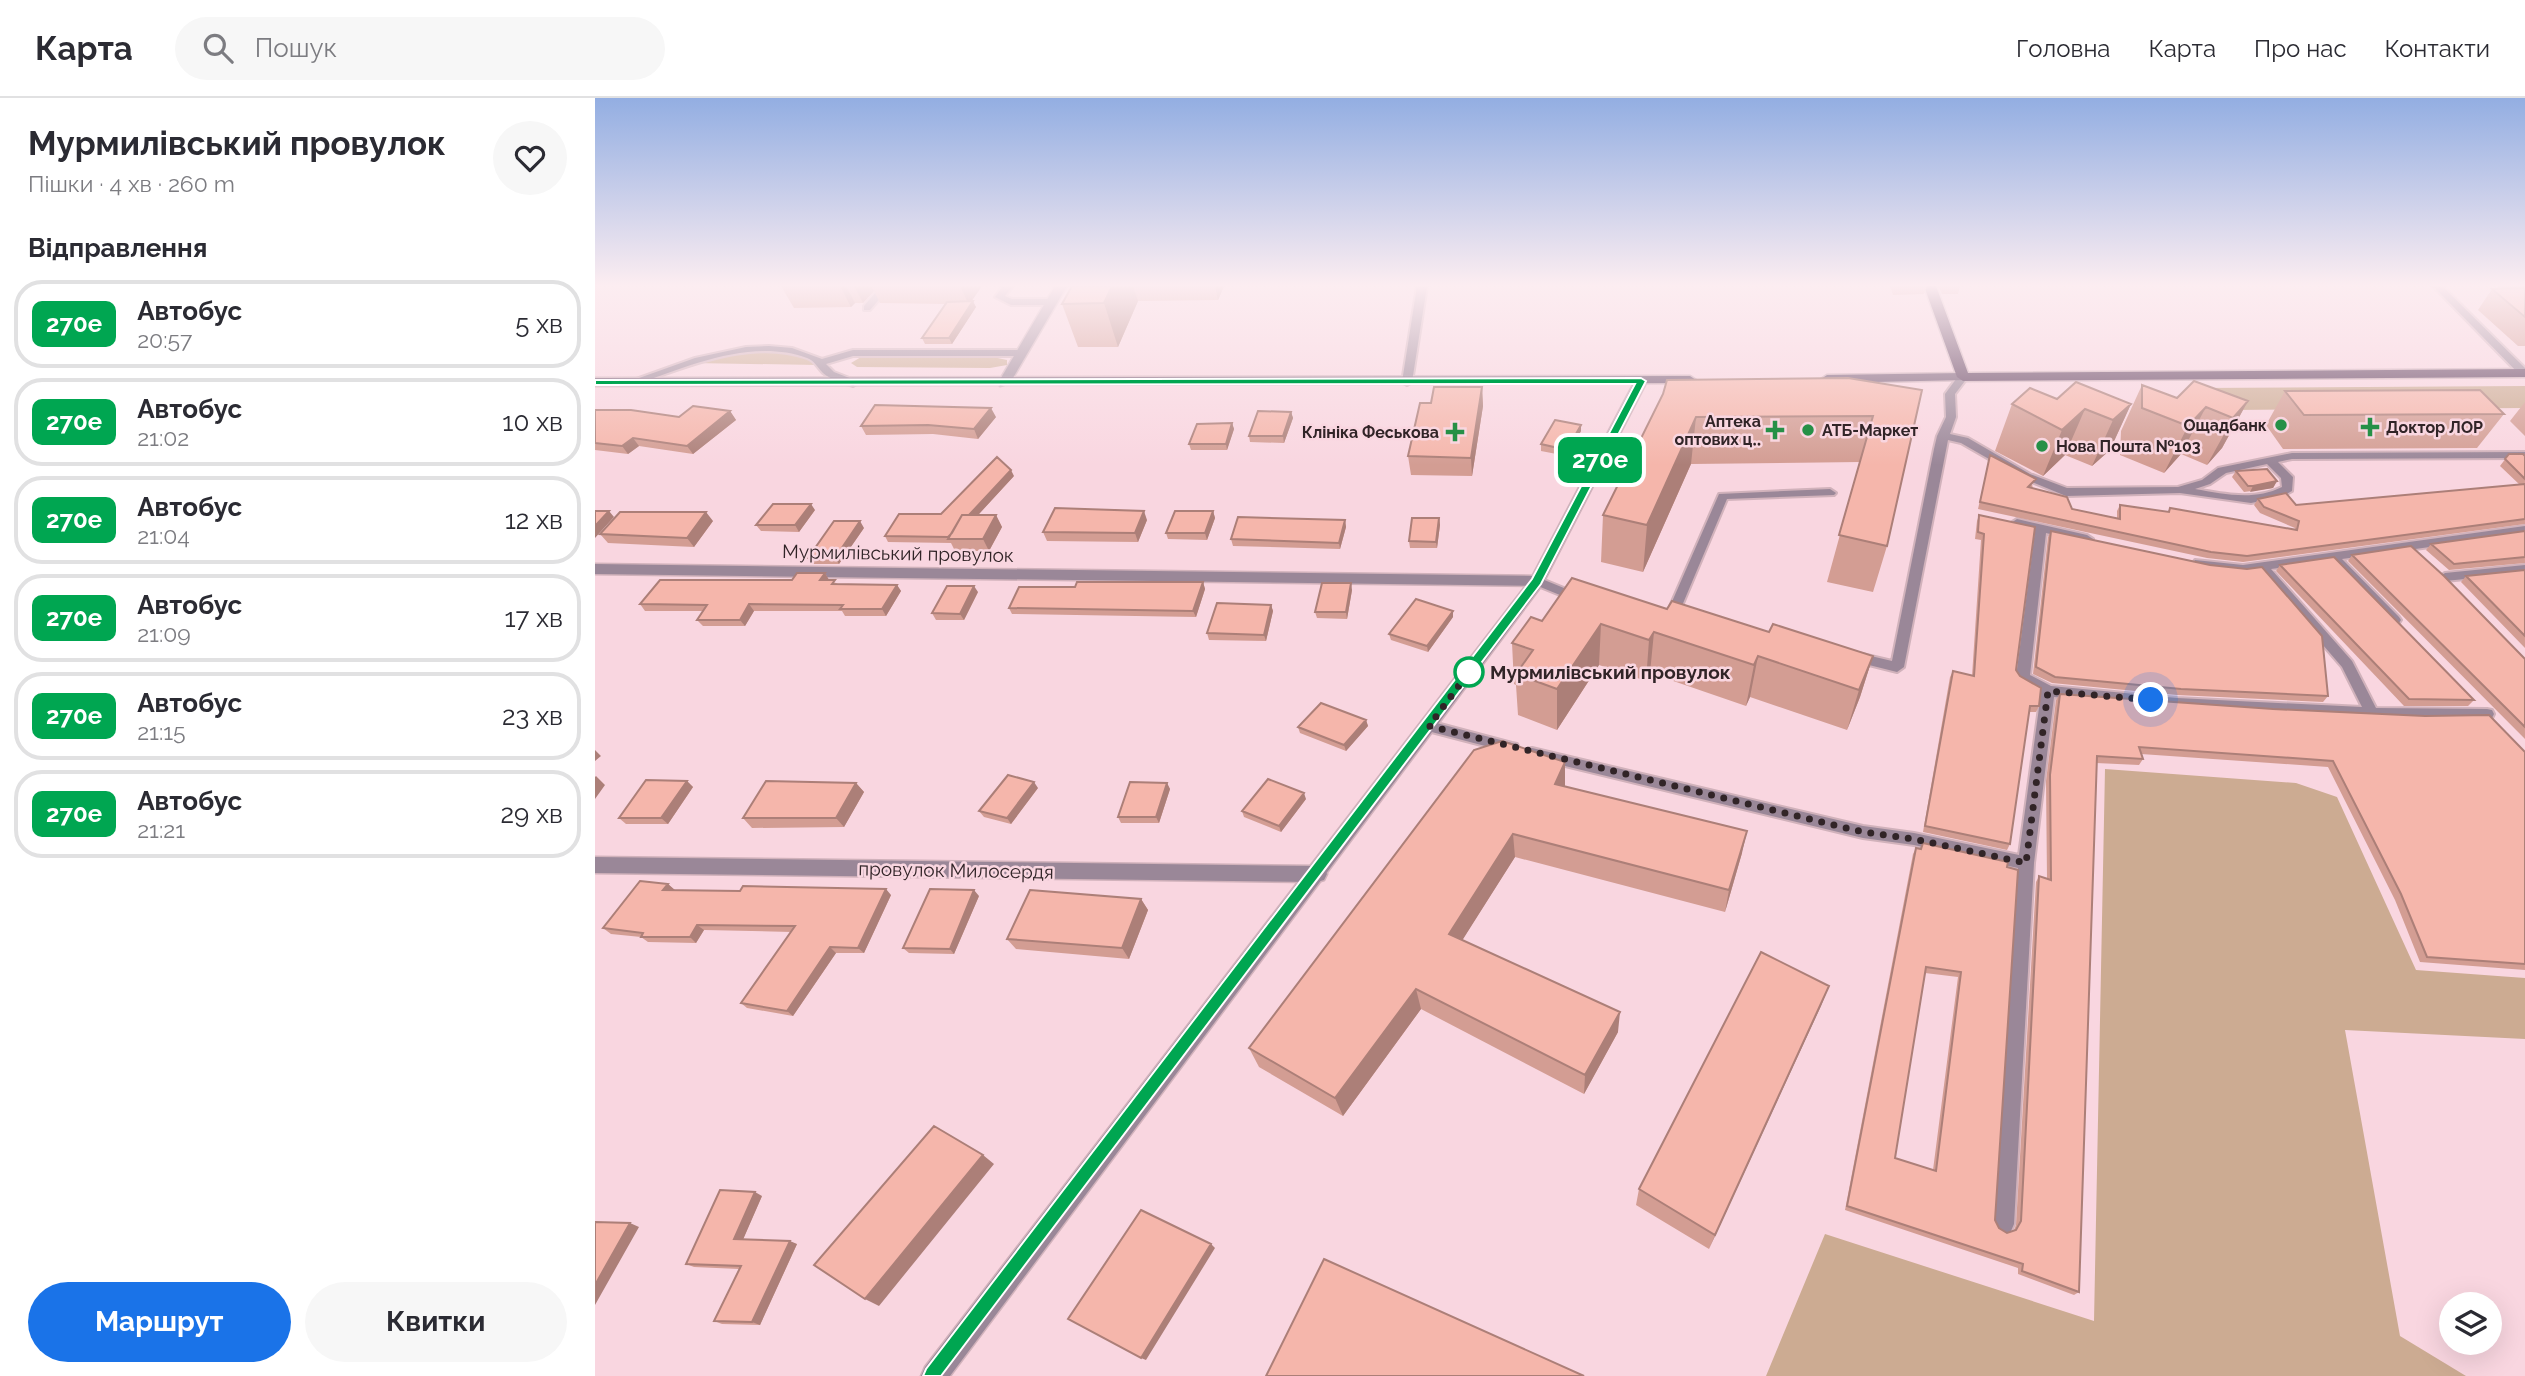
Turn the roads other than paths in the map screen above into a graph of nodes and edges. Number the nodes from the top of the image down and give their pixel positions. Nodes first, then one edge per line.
1 (1025, 346) edge
2 (1413, 346) edge
3 (1952, 346) edge
4 (2497, 346) edge
5 (1021, 353) junction
6 (821, 362) junction
7 (2524, 373) edge
8 (1963, 377) junction
9 (1818, 379) edge
10 (1709, 380) edge
11 (1641, 381) junction
12 (595, 382) edge
13 (633, 382) junction
14 (1407, 382) junction
15 (853, 383) junction
16 (1004, 383) junction
17 (1942, 436) junction
18 (2525, 455) edge
19 (2269, 460) junction
20 (2179, 490) junction
21 (1830, 493) dead end
22 (2003, 520) edge
23 (2041, 528) junction
24 (2525, 530) edge
25 (2106, 543) edge
26 (2410, 545) junction
27 (2332, 556) junction
28 (2186, 561) edge
29 (2262, 566) junction
30 (595, 569) edge
31 (2525, 569) edge
32 (1537, 581) junction
33 (1589, 601) edge
34 (1656, 618) edge
35 (2410, 635) edge
36 (1843, 654) edge
37 (2048, 691) junction
38 (2372, 713) junction
39 (2487, 714) edge
40 (1429, 726) junction
41 (2026, 863) junction
42 (595, 865) edge
43 (1317, 874) junction
44 (2004, 1224) dead end
45 (933, 1376) edge

1 - 5 street
2 - 14 lane
3 - 8 main road
4 - 7 lane
5 - 6 lane
5 - 16 street
6 - 13 lane
6 - 15 lane
7 - 8 main road
8 - 9 main road
8 - 17 lane
10 - 11 main road
11 - 14 main road
11 - 32 street
12 - 13 main road
13 - 15 main road
14 - 16 main road
15 - 16 main road
17 - 20 lane
17 - 36 lane
18 - 19 lane
19 - 20 lane
19 - 20 lane
21 - 34 lane
22 - 23 lane
23 - 25 lane
23 - 37 lane
24 - 26 lane
26 - 27 lane
26 - 31 lane
27 - 29 lane
27 - 35 lane
28 - 29 lane
29 - 38 lane
30 - 32 street, Мурмилівський провулок
32 - 33 lane
32 - 40 street
37 - 38 lane
37 - 41 lane
38 - 39 lane
40 - 41 lane
40 - 43 street
41 - 44 lane
42 - 43 street, провулок Милосердя
43 - 45 street

